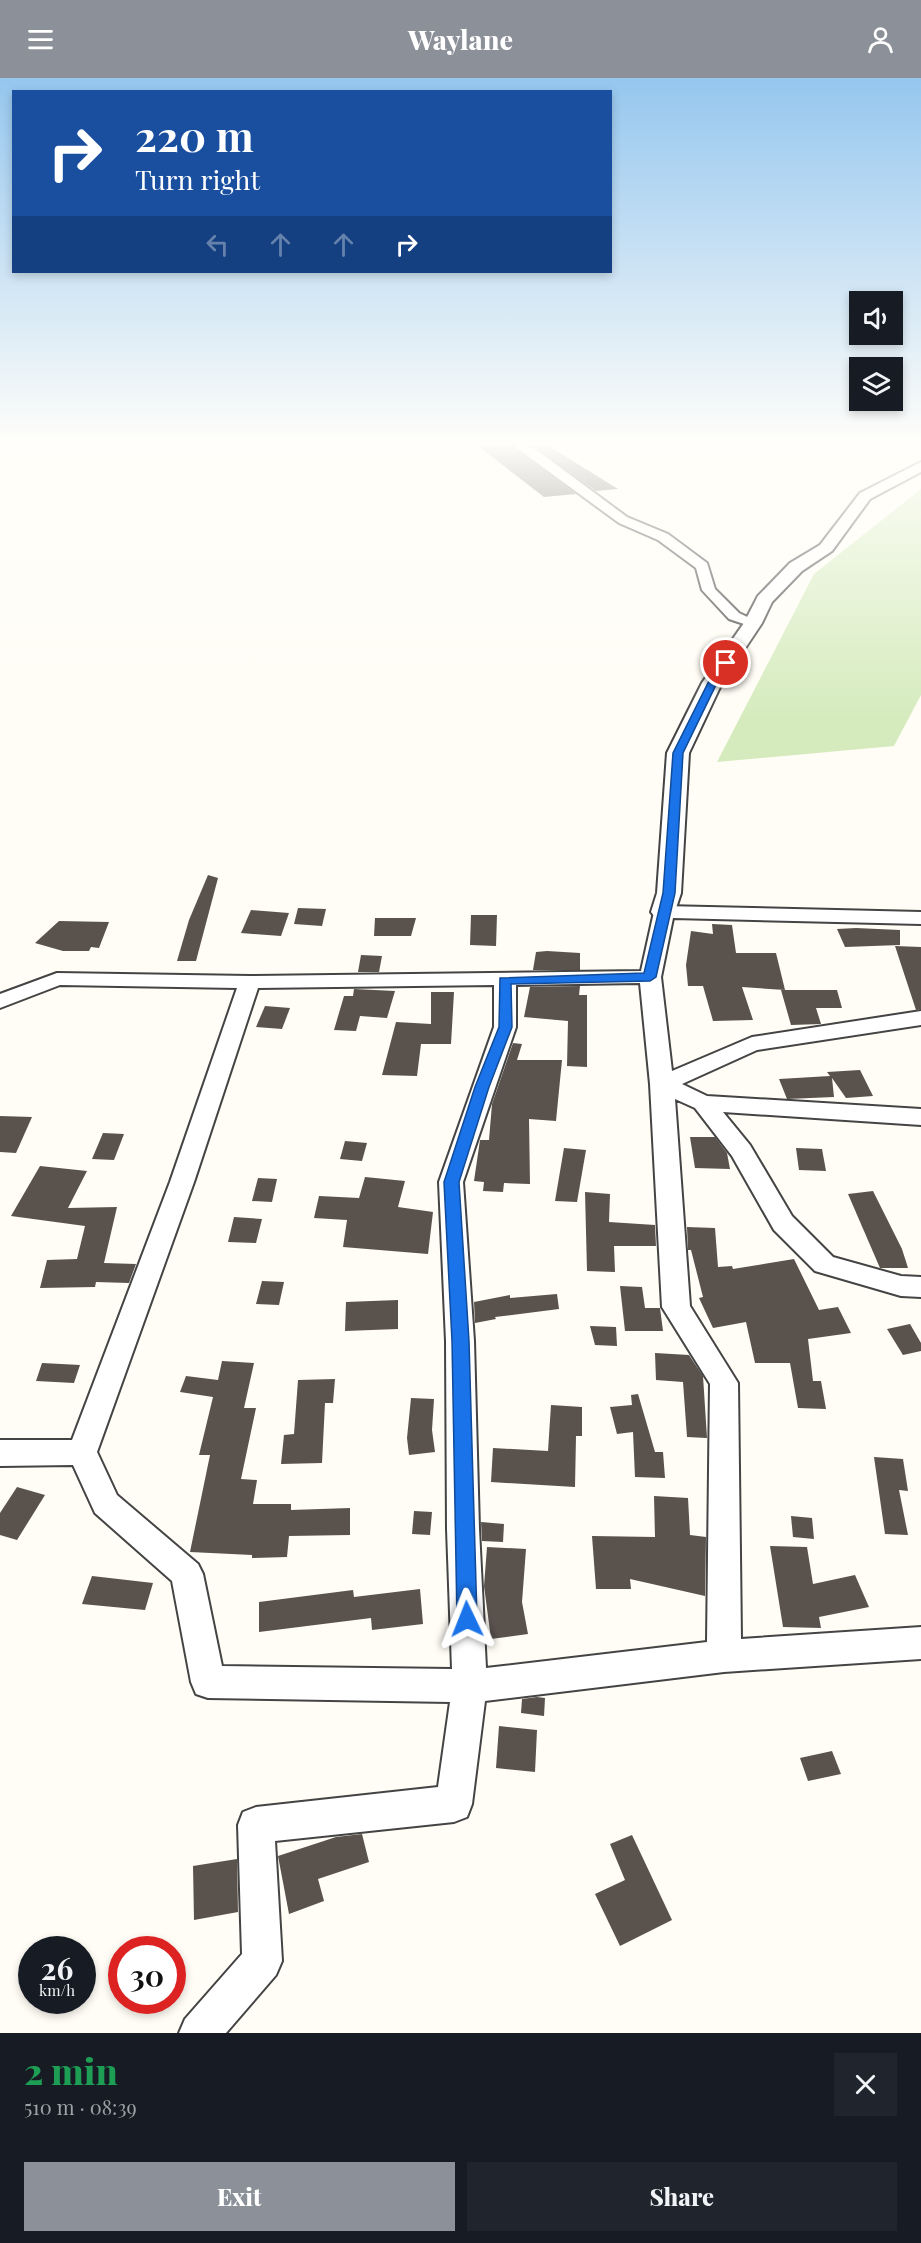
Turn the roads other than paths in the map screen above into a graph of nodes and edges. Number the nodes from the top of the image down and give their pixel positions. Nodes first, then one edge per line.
1 (663, 537) edge
2 (834, 537) edge
3 (753, 623) junction
4 (664, 912) junction
5 (921, 918) edge
6 (650, 977) junction
7 (505, 980) junction
8 (250, 982) junction
9 (0, 1002) edge
10 (921, 1018) edge
11 (662, 1084) junction
12 (703, 1103) junction
13 (921, 1117) edge
14 (921, 1287) edge
15 (82, 1452) junction
16 (0, 1453) edge
17 (921, 1643) edge
18 (724, 1656) junction
19 (470, 1686) junction
20 (199, 2033) edge

1 - 3 street
2 - 3 street
3 - 4 street
4 - 5 street
4 - 6 street
6 - 7 street
6 - 11 street
7 - 8 street
7 - 19 street
8 - 9 street
8 - 15 street
10 - 11 street
11 - 12 street
11 - 18 street
12 - 13 street
12 - 14 street
15 - 16 street
15 - 19 street
17 - 18 street
18 - 19 street
19 - 20 street

